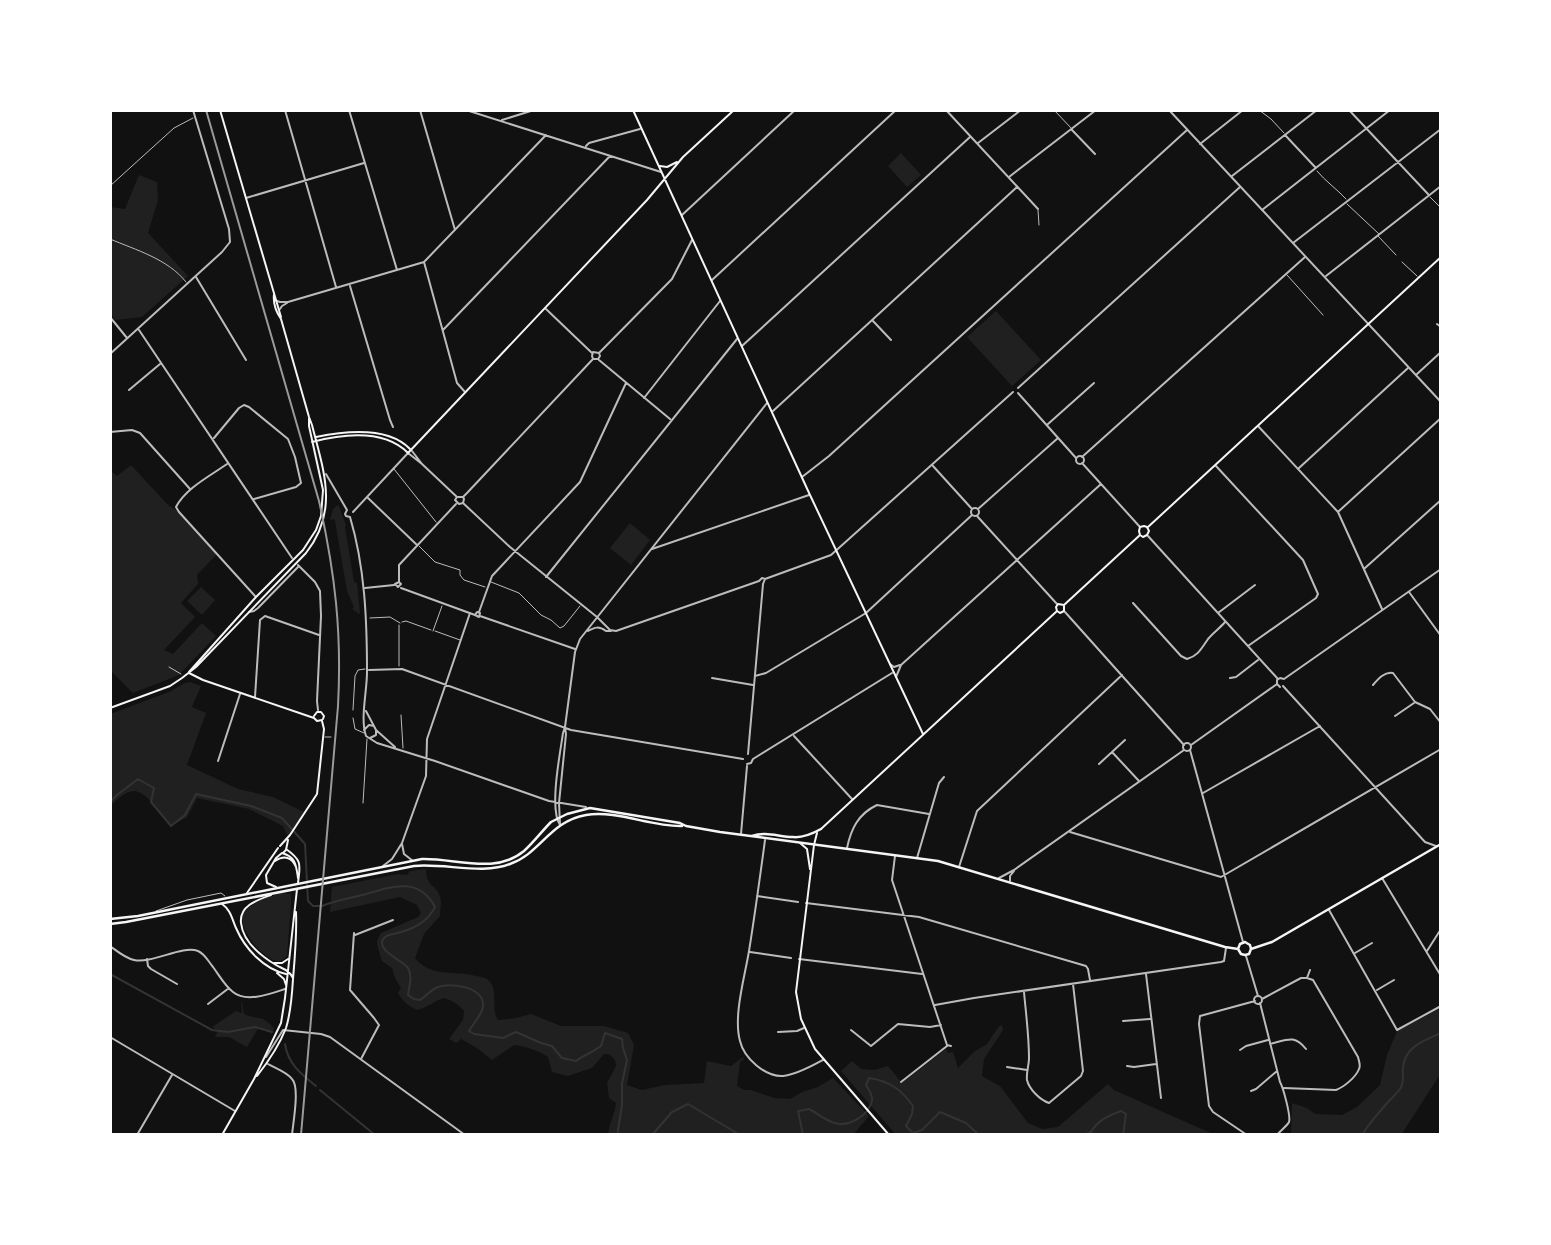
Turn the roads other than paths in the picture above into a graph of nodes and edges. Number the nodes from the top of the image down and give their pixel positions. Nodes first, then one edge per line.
1 (194, 110) edge
2 (220, 110) edge
3 (285, 110) edge
4 (349, 110) edge
5 (420, 110) edge
6 (466, 110) edge
7 (534, 110) edge
8 (633, 110) edge
9 (734, 110) edge
10 (795, 110) edge
11 (896, 110) edge
12 (946, 110) edge
13 (1021, 110) edge
14 (1054, 110) edge
15 (1096, 110) edge
16 (1243, 110) edge
17 (1259, 110) edge
18 (1317, 110) edge
19 (1349, 110) edge
20 (1390, 110) edge
21 (1171, 111) edge
22 (195, 117) junction
23 (500, 120) junction
24 (641, 128) junction
25 (1367, 128) junction
26 (1072, 129) junction
27 (1441, 129) edge
28 (1187, 130) junction
29 (546, 135) junction
30 (1285, 135) junction
31 (970, 137) junction
32 (977, 144) junction
33 (1200, 144) junction
34 (585, 148) junction
35 (1095, 154) dead end
36 (610, 156) junction
37 (683, 157) junction
38 (1398, 162) junction
39 (364, 163) junction
40 (657, 163) junction
41 (1315, 168) junction
42 (661, 172) junction
43 (1009, 177) junction
44 (1231, 177) junction
45 (305, 180) junction
46 (664, 180) junction
47 (110, 186) edge
48 (1441, 186) edge
49 (1017, 187) junction
50 (1240, 187) junction
51 (1429, 195) junction
52 (245, 198) junction
53 (1346, 201) junction
54 (1441, 208) edge
55 (1038, 209) joint
56 (1262, 210) junction
57 (681, 215) junction
58 (1039, 225) dead end
59 (456, 231) junction
60 (1378, 235) junction
61 (110, 239) edge
62 (692, 240) junction
63 (1293, 243) junction
64 (1396, 255) dead end
65 (1306, 257) junction
66 (1441, 257) edge
67 (424, 262) junction
68 (1402, 262) dead end
69 (397, 271) junction
70 (1286, 274) junction
71 (196, 276) junction
72 (1325, 277) junction
73 (1419, 278) junction
74 (711, 281) junction
75 (188, 283) junction
76 (350, 285) junction
77 (336, 288) junction
78 (274, 294) junction
79 (277, 300) junction
80 (720, 301) junction
81 (288, 302) junction
82 (545, 308) junction
83 (280, 309) junction
84 (1324, 315) dead end
85 (110, 317) edge
86 (281, 319) junction
87 (872, 320) junction
88 (1368, 324) junction
89 (1437, 324) dead end
90 (1441, 327) edge
91 (138, 330) junction
92 (443, 330) junction
93 (128, 338) junction
94 (738, 338) junction
95 (891, 340) dead end
96 (742, 346) junction
97 (599, 352) junction
98 (1441, 352) edge
99 (592, 353) junction
100 (110, 354) edge
101 (593, 359) junction
102 (598, 359) junction
103 (246, 360) dead end
104 (161, 363) junction
105 (1408, 367) junction
106 (1416, 375) junction
107 (626, 383) junction
108 (1094, 383) dead end
109 (1018, 388) junction
110 (129, 390) dead end
111 (1013, 392) junction
112 (466, 393) junction
113 (1018, 393) junction
114 (644, 398) junction
115 (767, 402) junction
116 (1441, 402) edge
117 (773, 412) junction
118 (1441, 418) edge
119 (671, 419) junction
120 (1047, 425) junction
121 (1258, 426) junction
122 (393, 427) dead end
123 (110, 432) edge
124 (1058, 438) junction
125 (212, 440) junction
126 (314, 440) junction
127 (411, 450) junction
128 (408, 453) junction
129 (1083, 457) junction
130 (1076, 458) junction
131 (228, 463) junction
132 (1082, 463) junction
133 (422, 464) junction
134 (932, 465) junction
135 (1215, 465) junction
136 (394, 469) junction
137 (1298, 469) junction
138 (326, 474) dead end
139 (802, 477) junction
140 (1101, 484) junction
141 (191, 489) junction
142 (810, 495) junction
143 (457, 497) junction
144 (463, 497) junction
145 (367, 498) junction
146 (253, 500) junction
147 (1441, 500) edge
148 (457, 503) junction
149 (463, 503) junction
150 (972, 509) junction
151 (978, 509) junction
152 (347, 510) junction
153 (352, 512) junction
154 (1338, 512) junction
155 (972, 515) junction
156 (977, 516) junction
157 (350, 517) junction
158 (438, 524) junction
159 (1140, 527) junction
160 (1147, 527) junction
161 (1140, 534) junction
162 (1147, 535) junction
163 (418, 545) junction
164 (650, 550) junction
165 (837, 550) junction
166 (516, 552) junction
167 (292, 558) dead end
168 (1017, 560) junction
169 (1364, 568) junction
170 (1441, 569) edge
171 (546, 577) junction
172 (765, 579) junction
173 (760, 581) junction
174 (399, 582) junction
175 (489, 582) junction
176 (763, 584) junction
177 (395, 585) junction
178 (1255, 585) dead end
179 (400, 587) junction
180 (487, 587) junction
181 (363, 588) junction
182 (1409, 592) junction
183 (261, 596) junction
184 (256, 597) junction
185 (443, 603) junction
186 (1133, 603) dead end
187 (581, 604) junction
188 (1058, 604) junction
189 (1064, 605) junction
190 (1382, 610) junction
191 (1057, 611) junction
192 (1064, 611) junction
193 (479, 612) junction
194 (866, 612) junction
195 (247, 613) junction
196 (470, 613) junction
197 (1218, 613) junction
198 (475, 615) junction
199 (480, 616) junction
200 (597, 617) junction
201 (370, 618) dead end
202 (1226, 622) junction
203 (400, 623) junction
204 (433, 631) junction
205 (612, 631) junction
206 (586, 633) junction
207 (320, 635) junction
208 (1441, 636) edge
209 (460, 640) junction
210 (1248, 646) junction
211 (576, 650) junction
212 (1260, 660) junction
213 (888, 662) junction
214 (901, 665) junction
215 (169, 667) dead end
216 (400, 668) junction
217 (367, 670) junction
218 (188, 673) junction
219 (893, 673) junction
220 (181, 674) dead end
221 (1122, 675) junction
222 (755, 676) junction
223 (712, 678) dead end
224 (1230, 678) dead end
225 (1278, 679) junction
226 (1284, 679) junction
227 (897, 681) junction
228 (445, 684) junction
229 (1277, 684) junction
230 (754, 685) junction
231 (1373, 685) dead end
232 (1283, 686) junction
233 (240, 693) junction
234 (255, 698) junction
235 (1415, 702) junction
236 (110, 708) edge
237 (365, 709) junction
238 (353, 710) dead end
239 (318, 711) junction
240 (401, 715) dead end
241 (1395, 716) dead end
242 (314, 718) junction
243 (353, 718) dead end
244 (322, 720) junction
245 (1441, 723) edge
246 (1320, 726) junction
247 (565, 727) junction
248 (375, 728) junction
249 (364, 732) junction
250 (793, 735) junction
251 (923, 735) junction
252 (323, 736) junction
253 (331, 737) dead end
254 (368, 737) junction
255 (1125, 740) dead end
256 (1184, 745) junction
257 (1191, 745) junction
258 (396, 748) junction
259 (1441, 749) edge
260 (403, 750) junction
261 (1184, 750) junction
262 (1190, 750) junction
263 (1112, 752) junction
264 (748, 754) junction
265 (427, 758) junction
266 (743, 759) junction
267 (753, 759) junction
268 (218, 761) dead end
269 (747, 764) junction
270 (1099, 764) dead end
271 (944, 777) dead end
272 (1139, 782) junction
273 (1376, 788) junction
274 (1202, 793) junction
275 (852, 800) junction
276 (555, 802) junction
277 (363, 803) dead end
278 (559, 803) junction
279 (590, 808) junction
280 (929, 814) junction
281 (558, 818) junction
282 (560, 825) junction
283 (686, 826) junction
284 (821, 829) junction
285 (1069, 831) junction
286 (289, 835) junction
287 (741, 835) junction
288 (752, 836) junction
289 (765, 839) junction
290 (1425, 842) junction
291 (402, 843) junction
292 (799, 843) junction
293 (814, 845) junction
294 (1439, 845) edge
295 (279, 847) junction
296 (286, 848) junction
297 (846, 849) junction
298 (282, 853) junction
299 (1425, 853) junction
300 (895, 856) junction
301 (916, 858) junction
302 (413, 860) junction
303 (271, 866) junction
304 (383, 866) junction
305 (959, 867) junction
306 (810, 870) junction
307 (1014, 870) junction
308 (297, 871) junction
309 (1225, 875) junction
310 (1382, 878) junction
311 (298, 879) junction
312 (998, 879) junction
313 (1012, 883) junction
314 (288, 887) junction
315 (272, 895) junction
316 (756, 896) junction
317 (233, 897) junction
318 (227, 898) junction
319 (798, 902) dead end
320 (221, 903) junction
321 (806, 903) junction
322 (295, 906) junction
323 (1328, 909) junction
324 (151, 913) junction
325 (905, 916) junction
326 (110, 919) edge
327 (393, 920) dead end
328 (110, 924) edge
329 (1441, 929) edge
330 (1243, 942) junction
331 (1372, 943) dead end
332 (110, 946) edge
333 (1226, 947) junction
334 (1238, 949) junction
335 (1251, 949) junction
336 (1426, 951) junction
337 (749, 952) junction
338 (1354, 954) junction
339 (1245, 955) junction
340 (289, 956) junction
341 (791, 958) dead end
342 (147, 959) junction
343 (799, 959) junction
344 (267, 960) junction
345 (294, 969) junction
346 (1310, 970) dead end
347 (274, 971) junction
348 (289, 973) junction
349 (1146, 973) junction
350 (924, 974) junction
351 (1441, 976) edge
352 (1307, 978) junction
353 (293, 980) junction
354 (1091, 981) junction
355 (1394, 981) dead end
356 (177, 984) dead end
357 (1073, 984) junction
358 (286, 987) junction
359 (229, 988) junction
360 (1024, 991) junction
361 (1375, 991) junction
362 (1258, 996) junction
363 (1262, 999) junction
364 (1255, 1001) junction
365 (1259, 1003) junction
366 (208, 1004) dead end
367 (935, 1005) junction
368 (1441, 1006) edge
369 (1151, 1018) junction
370 (1123, 1021) dead end
371 (941, 1025) junction
372 (804, 1028) junction
373 (285, 1029) junction
374 (851, 1030) dead end
375 (778, 1031) dead end
376 (110, 1037) edge
377 (1269, 1040) junction
378 (1270, 1044) junction
379 (1306, 1049) dead end
380 (1240, 1050) dead end
381 (361, 1059) junction
382 (823, 1059) junction
383 (262, 1063) junction
384 (267, 1063) junction
385 (1156, 1064) junction
386 (1127, 1066) dead end
387 (1007, 1067) dead end
388 (1028, 1070) junction
389 (1277, 1071) junction
390 (172, 1074) junction
391 (254, 1079) junction
392 (901, 1082) dead end
393 (1284, 1088) junction
394 (1251, 1091) dead end
395 (1161, 1098) dead end
396 (235, 1111) junction
397 (1277, 1134) edge
398 (137, 1135) edge
399 (222, 1135) edge
400 (292, 1135) edge
401 (465, 1135) edge
402 (889, 1135) edge
403 (1247, 1135) edge

1 - 22 street
2 - 52 main road
3 - 45 street
4 - 39 street
5 - 59 street
6 - 23 street
7 - 23 street
8 - 24 main road
9 - 37 main road
10 - 57 street
11 - 74 street
12 - 31 street
13 - 32 street
14 - 26 street
15 - 26 street
16 - 33 street
17 - 30 street
18 - 30 street
19 - 25 street
20 - 25 street
21 - 28 street
22 - 47 street
22 - 71 street
23 - 29 street
24 - 34 street
24 - 40 main road
25 - 38 street
25 - 41 street
26 - 35 street
26 - 43 street
27 - 38 street
28 - 33 street
28 - 139 street
29 - 34 street
29 - 59 street
30 - 41 street
30 - 44 street
31 - 32 street
31 - 96 street
32 - 43 street
33 - 44 street
34 - 36 street
36 - 42 street
36 - 92 street
37 - 40 main road
37 - 46 main road
38 - 51 street
38 - 53 street
39 - 45 street
39 - 69 street
40 - 42 main road
41 - 53 street
41 - 56 street
42 - 46 main road
43 - 49 street
44 - 50 street
45 - 52 street
45 - 77 street
46 - 57 main road
46 - 82 main road
48 - 51 street
49 - 55 street
49 - 87 street
50 - 56 street
50 - 109 street
51 - 54 street
51 - 60 street
52 - 78 main road
53 - 60 street
53 - 63 street
55 - 58 street
56 - 63 street
57 - 62 main road
59 - 67 street
60 - 64 street
60 - 72 street
61 - 75 street
62 - 74 main road
62 - 97 street
63 - 65 street
65 - 70 street
65 - 72 street
66 - 73 main road
67 - 69 street
67 - 92 street
68 - 73 street
69 - 76 street
70 - 84 street
70 - 129 street
71 - 75 street
71 - 103 street
72 - 88 street
73 - 88 main road
74 - 80 main road
75 - 91 street
76 - 77 street
76 - 122 street
77 - 81 street
78 - 79 main road
78 - 86 main road
79 - 81 street
79 - 83 main road
80 - 94 main road
80 - 114 street
81 - 83 street
82 - 99 street
82 - 112 main road
83 - 86 main road
85 - 93 street
86 - 126 main road
87 - 95 street
87 - 117 street
88 - 105 street
88 - 121 main road
89 - 90 street
91 - 93 street
91 - 104 street
92 - 112 street
93 - 100 street
94 - 96 main road
94 - 119 street
96 - 115 main road
97 - 99 street
97 - 102 street
98 - 106 street
99 - 101 street
101 - 102 street
101 - 144 street
102 - 107 street
104 - 110 street
104 - 125 street
105 - 106 street
105 - 137 street
106 - 116 street
107 - 114 street
107 - 166 street
108 - 120 street
109 - 111 street
109 - 113 street
111 - 113 street
111 - 134 street
112 - 127 main road
113 - 120 street
114 - 119 street
115 - 117 main road
115 - 164 street
117 - 139 main road
118 - 154 street
119 - 171 street
120 - 124 street
121 - 135 main road
121 - 137 street
123 - 141 street
124 - 130 street
124 - 151 street
125 - 131 street
125 - 146 street
126 - 127 main road
126 - 128 main road
126 - 183 main road
127 - 128 main road
127 - 133 street
128 - 133 street
128 - 136 street
129 - 130 street
129 - 132 street
130 - 132 street
131 - 141 street
131 - 146 street
132 - 140 street
133 - 143 street
134 - 150 street
134 - 165 street
135 - 160 main road
135 - 210 street
136 - 145 street
136 - 158 street
137 - 154 street
138 - 152 street
139 - 142 main road
140 - 159 street
140 - 168 street
141 - 184 street
142 - 164 street
142 - 165 main road
143 - 144 street
143 - 148 street
144 - 149 street
145 - 153 street
145 - 163 street
146 - 167 street
147 - 169 street
148 - 149 street
148 - 158 street
149 - 166 street
150 - 151 street
150 - 155 street
151 - 156 street
152 - 153 street
152 - 157 street
153 - 157 street
154 - 169 street
155 - 156 street
155 - 194 street
156 - 168 street
157 - 181 street
158 - 163 street
159 - 160 main road
159 - 161 main road
160 - 162 main road
161 - 162 main road
161 - 189 main road
162 - 197 street
163 - 174 street
163 - 180 street
164 - 200 street
165 - 172 street
165 - 194 main road
166 - 171 street
166 - 175 street
168 - 188 street
168 - 214 street
169 - 190 street
170 - 182 street
171 - 187 street
172 - 173 street
172 - 176 street
173 - 176 street
173 - 205 street
174 - 177 street
174 - 179 street
175 - 180 street
175 - 187 street
176 - 222 street
177 - 179 street
177 - 181 street
178 - 197 street
179 - 185 street
180 - 193 street
181 - 217 street
182 - 190 street
182 - 208 street
183 - 184 main road
183 - 195 main road
184 - 218 main road
185 - 196 street
185 - 204 street
186 - 202 street
187 - 200 street
188 - 189 main road
188 - 191 main road
189 - 192 main road
190 - 226 street
191 - 192 main road
191 - 251 main road
192 - 221 street
193 - 198 street
193 - 199 street
194 - 213 main road
194 - 222 street
195 - 207 street
195 - 218 main road
196 - 198 street
196 - 209 street
197 - 202 street
198 - 199 street
199 - 211 street
200 - 205 street
200 - 206 street
201 - 203 street
202 - 210 street
203 - 204 street
203 - 216 street
204 - 209 street
205 - 206 street
206 - 211 street
207 - 234 street
207 - 239 street
209 - 228 street
210 - 212 street
211 - 247 street
212 - 224 street
212 - 225 street
213 - 214 street
213 - 219 main road
214 - 227 street
215 - 220 street
216 - 217 street
216 - 228 street
217 - 237 street
217 - 238 street
218 - 233 main road
218 - 236 main road
219 - 227 main road
219 - 250 street
221 - 256 street
221 - 305 street
222 - 230 street
223 - 230 street
225 - 226 street
225 - 229 street
226 - 232 street
227 - 251 main road
228 - 247 street
228 - 265 street
229 - 232 street
229 - 257 street
230 - 264 street
231 - 235 street
232 - 246 street
233 - 234 main road
233 - 268 street
234 - 242 main road
235 - 241 street
235 - 245 street
237 - 248 street
237 - 249 street
239 - 242 main road
239 - 244 main road
240 - 260 street
242 - 244 main road
243 - 249 street
244 - 252 main road
246 - 273 street
246 - 274 street
247 - 266 street
247 - 276 street
247 - 278 street
248 - 249 street
248 - 254 street
248 - 258 street
249 - 254 street
250 - 267 street
250 - 275 street
251 - 275 main road
252 - 253 street
252 - 286 main road
254 - 258 street
254 - 277 street
255 - 263 street
256 - 257 street
256 - 261 street
257 - 262 street
258 - 260 street
259 - 273 street
260 - 265 street
261 - 262 street
261 - 272 street
262 - 274 street
263 - 270 street
263 - 272 street
264 - 266 street
264 - 267 street
265 - 276 street
265 - 291 street
266 - 269 street
267 - 269 street
269 - 287 street
271 - 280 street
272 - 285 street
273 - 290 street
273 - 309 street
274 - 309 street
275 - 284 main road
276 - 278 street
276 - 281 street
278 - 279 street
278 - 281 street
279 - 281 main road
279 - 283 main road
280 - 297 street
280 - 301 street
281 - 282 street
281 - 302 main road
282 - 283 main road
282 - 315 main road
283 - 287 main road
284 - 288 main road
284 - 293 main road
285 - 307 street
285 - 309 street
286 - 295 main road
286 - 296 main road
287 - 288 main road
288 - 289 main road
289 - 292 main road
289 - 316 street
290 - 294 street
290 - 299 street
291 - 302 street
291 - 304 street
292 - 293 main road
292 - 306 main road
293 - 297 main road
293 - 306 main road
294 - 299 main road
295 - 296 main road
295 - 298 main road
295 - 317 main road
296 - 298 main road
296 - 311 main road
297 - 300 main road
298 - 303 main road
298 - 308 main road
299 - 310 main road
300 - 301 main road
300 - 325 street
301 - 305 main road
302 - 304 main road
303 - 308 main road
303 - 314 main road
304 - 314 main road
305 - 312 main road
306 - 321 main road
307 - 312 street
307 - 313 street
308 - 311 main road
309 - 330 street
310 - 323 main road
310 - 336 street
311 - 322 main road
312 - 313 main road
313 - 333 main road
314 - 317 main road
315 - 320 main road
315 - 344 main road
316 - 319 street
316 - 337 street
317 - 318 main road
318 - 324 main road
318 - 324 street
320 - 328 main road
320 - 347 main road
321 - 325 street
321 - 343 main road
322 - 340 main road
322 - 345 main road
323 - 335 main road
323 - 338 street
324 - 326 main road
325 - 350 street
325 - 354 street
327 - 381 street
329 - 336 street
330 - 334 main road
330 - 335 main road
331 - 338 street
332 - 342 street
333 - 334 main road
333 - 349 street
334 - 339 main road
335 - 339 main road
336 - 351 street
337 - 341 street
337 - 382 street
338 - 361 street
339 - 362 street
340 - 344 main road
340 - 348 main road
342 - 356 street
342 - 359 street
343 - 350 street
343 - 372 main road
344 - 348 main road
345 - 348 main road
345 - 353 main road
346 - 352 street
347 - 348 main road
347 - 358 main road
348 - 353 main road
348 - 358 main road
349 - 354 street
349 - 369 street
350 - 367 street
352 - 363 street
352 - 393 street
353 - 373 main road
354 - 357 street
355 - 361 street
357 - 360 street
357 - 388 street
358 - 359 street
358 - 383 main road
359 - 366 street
360 - 367 street
360 - 388 street
361 - 368 street
362 - 363 street
362 - 364 street
363 - 365 street
364 - 365 street
364 - 403 street
365 - 377 street
367 - 371 street
369 - 370 street
369 - 385 street
371 - 374 street
371 - 392 street
372 - 375 street
372 - 382 main road
373 - 381 street
373 - 383 street
373 - 384 main road
376 - 390 street
377 - 378 street
377 - 380 street
378 - 379 street
378 - 389 street
381 - 401 street
382 - 402 main road
383 - 391 main road
384 - 391 main road
384 - 400 street
385 - 386 street
385 - 395 street
387 - 388 street
389 - 393 street
389 - 394 street
390 - 396 street
390 - 398 street
391 - 396 main road
393 - 397 street
396 - 399 main road

